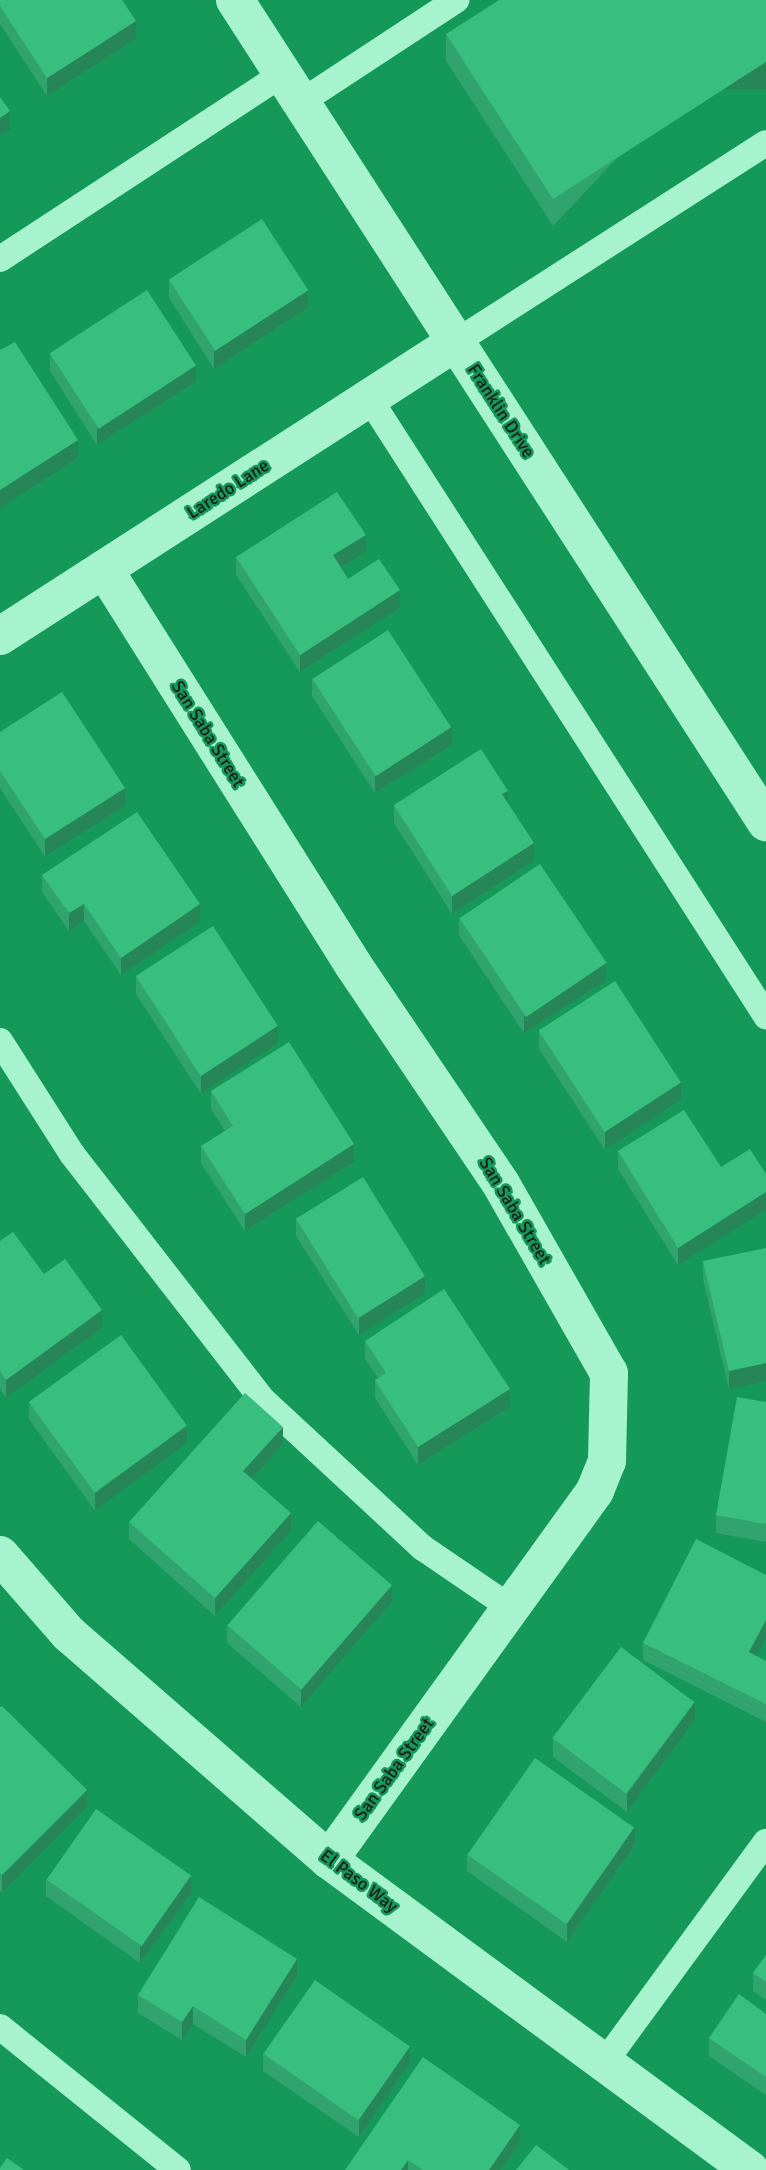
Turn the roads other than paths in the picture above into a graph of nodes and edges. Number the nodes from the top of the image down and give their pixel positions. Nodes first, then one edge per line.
1 (235, 0) edge
2 (456, 0) edge
3 (292, 88) junction
4 (766, 143) edge
5 (0, 259) edge
6 (456, 342) junction
7 (369, 398) junction
8 (104, 569) junction
9 (0, 636) edge
10 (766, 822) edge
11 (766, 1016) edge
12 (0, 1041) edge
13 (0, 1555) edge
14 (510, 1608) junction
15 (766, 1842) edge
16 (329, 1860) junction
17 (0, 2027) edge
18 (604, 2063) junction
19 (178, 2170) edge
20 (750, 2170) edge

1 - 3 street, Franklin Drive
2 - 3 lane
3 - 5 lane
3 - 6 street, Franklin Drive
4 - 6 lane
6 - 7 street, Laredo Lane
6 - 10 street, Franklin Drive
7 - 8 street, Laredo Lane
7 - 11 lane
8 - 9 street, Laredo Lane
8 - 14 street, San Saba Street
12 - 14 lane
13 - 16 street, El Paso Way
14 - 16 street, San Saba Street
15 - 18 lane
16 - 18 street, El Paso Way
17 - 19 lane
18 - 20 street, El Paso Way

